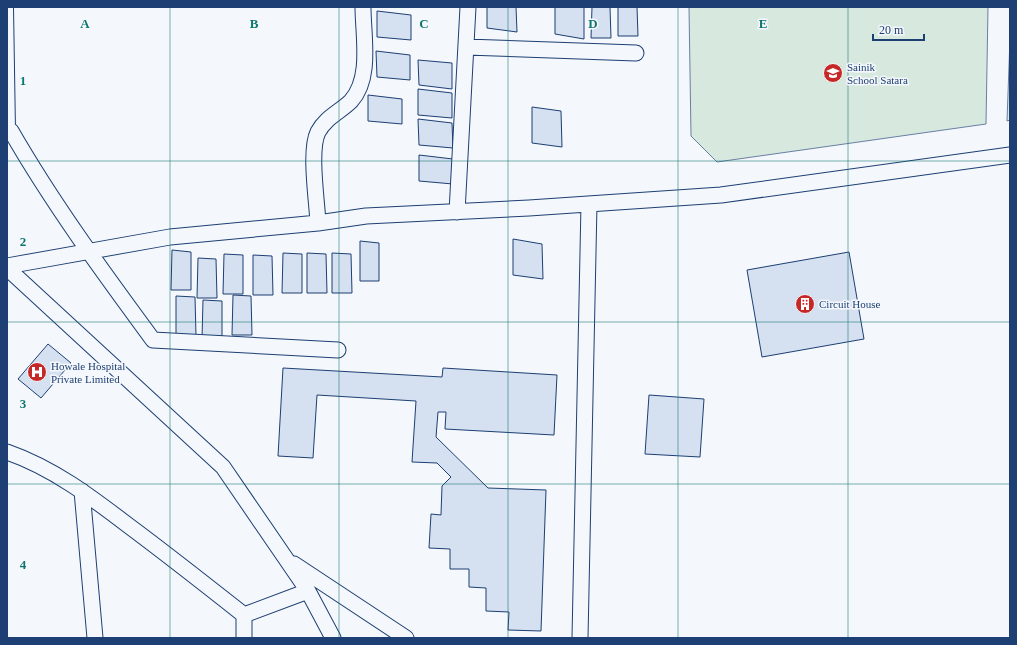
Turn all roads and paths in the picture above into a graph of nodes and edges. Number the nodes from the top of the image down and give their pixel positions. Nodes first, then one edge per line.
1 (9, 7) edge
2 (363, 7) edge
3 (468, 7) edge
4 (466, 47) junction
5 (636, 53) dead end
6 (9, 130) edge
7 (1010, 155) edge
8 (589, 204) junction
9 (457, 212) junction
10 (318, 223) junction
11 (87, 251) junction
12 (7, 267) edge
13 (338, 350) dead end
14 (7, 452) edge
15 (82, 491) junction
16 (286, 559) junction
17 (308, 591) junction
18 (244, 615) junction
19 (95, 638) edge
20 (244, 638) edge
21 (333, 638) edge
22 (406, 638) edge
23 (580, 638) edge

1 - 6 lane
2 - 10 street
3 - 4 street
4 - 5 street
4 - 9 street
6 - 11 street
7 - 8 street
8 - 9 street
8 - 23 street
9 - 10 street
10 - 11 street
11 - 12 street
11 - 13 street
12 - 16 street
14 - 15 street
15 - 18 street
15 - 19 street
16 - 17 street
16 - 22 street
17 - 18 street
17 - 21 street
18 - 20 street

